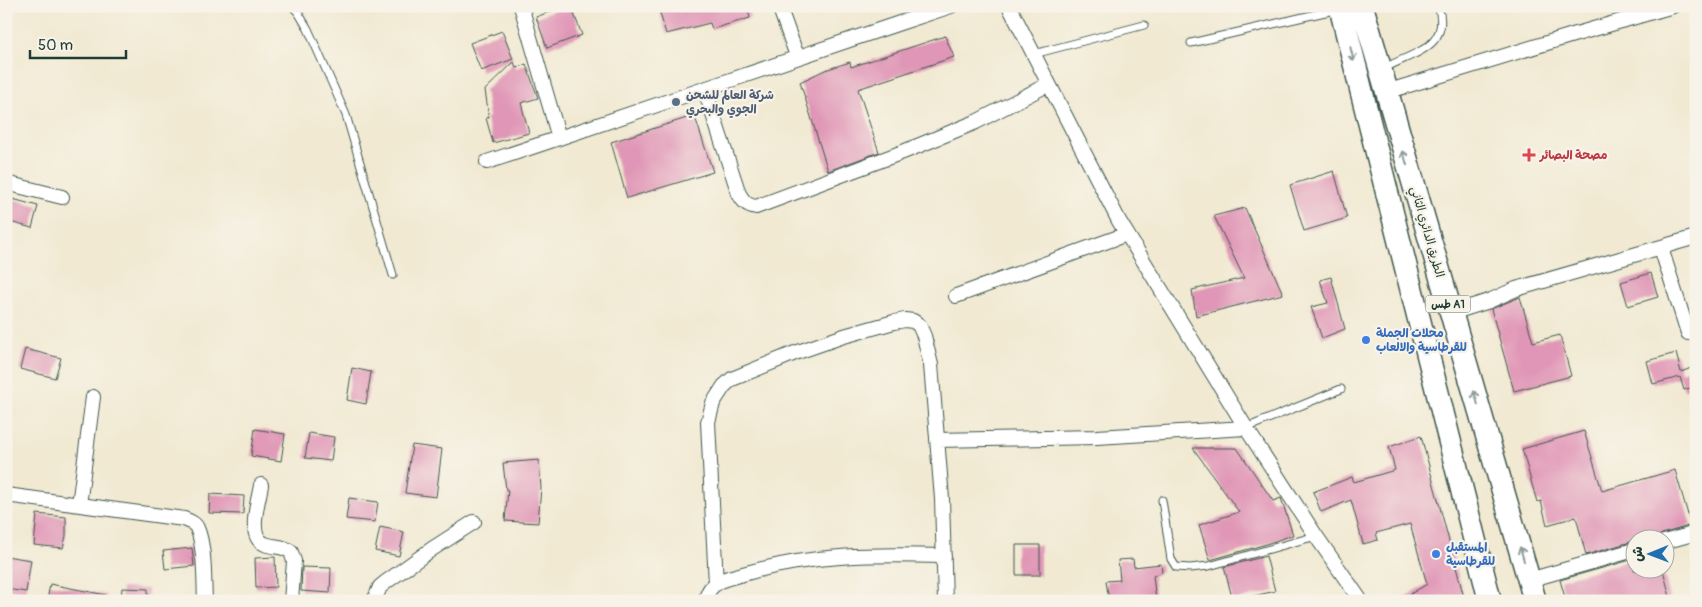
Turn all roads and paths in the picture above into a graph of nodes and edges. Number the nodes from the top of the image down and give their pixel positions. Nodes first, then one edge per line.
1 (292, 6) edge
2 (521, 6) edge
3 (779, 6) edge
4 (951, 6) edge
5 (1009, 6) edge
6 (1438, 6) edge
7 (1673, 6) edge
8 (1348, 7) edge
9 (921, 11) edge
10 (1144, 25) dead end
11 (1191, 43) dead end
12 (1034, 54) junction
13 (797, 56) junction
14 (1383, 81) junction
15 (1050, 84) junction
16 (705, 90) junction
17 (1370, 125) junction
18 (559, 138) junction
19 (487, 162) dead end
20 (6, 183) edge
21 (62, 197) dead end
22 (1127, 234) junction
23 (1696, 237) edge
24 (1661, 248) junction
25 (393, 275) dead end
26 (956, 296) dead end
27 (1451, 313) junction
28 (1688, 332) dead end
29 (1341, 389) dead end
30 (93, 397) dead end
31 (1246, 428) junction
32 (937, 440) junction
33 (261, 485) dead end
34 (6, 495) edge
35 (1162, 500) dead end
36 (79, 505) junction
37 (474, 522) dead end
38 (1696, 533) edge
39 (1316, 536) junction
40 (1674, 539) edge
41 (1624, 554) edge
42 (944, 556) junction
43 (716, 584) junction
44 (1533, 595) edge
45 (205, 601) edge
46 (291, 601) edge
47 (374, 601) edge
48 (705, 601) edge
49 (945, 601) edge
50 (1361, 601) edge
51 (1490, 601) edge
52 (1500, 601) edge

1 - 25 lane
2 - 18 street
3 - 13 street
4 - 9 street
5 - 12 street
6 - 14 lane
7 - 14 street
8 - 11 lane
8 - 14 highway, الطريق الدائري الثاني / طس A1
8 -> 17 highway, طس A1
9 - 13 street
10 - 12 lane
12 - 15 street
13 - 16 street
27 -> 14 highway, الطريق الدائري الثاني / طس A1
15 - 16 street
15 - 22 street
16 - 18 street
17 - 51 highway, طس A1
17 - 52 highway
18 - 19 street
20 - 21 street
22 - 26 street
22 - 31 street
23 - 24 street
24 - 27 street
24 - 28 street
44 -> 27 highway, الطريق الدائري الثاني / طس A1
29 - 31 lane
30 - 36 street
31 - 32 street
31 - 39 street
32 - 42 street
32 - 43 street
33 - 46 street
34 - 36 street
35 - 39 lane
36 - 45 street
37 - 47 street
38 - 40 street
39 - 50 street
41 - 44 street
42 - 43 street
42 - 49 street
43 - 48 street

